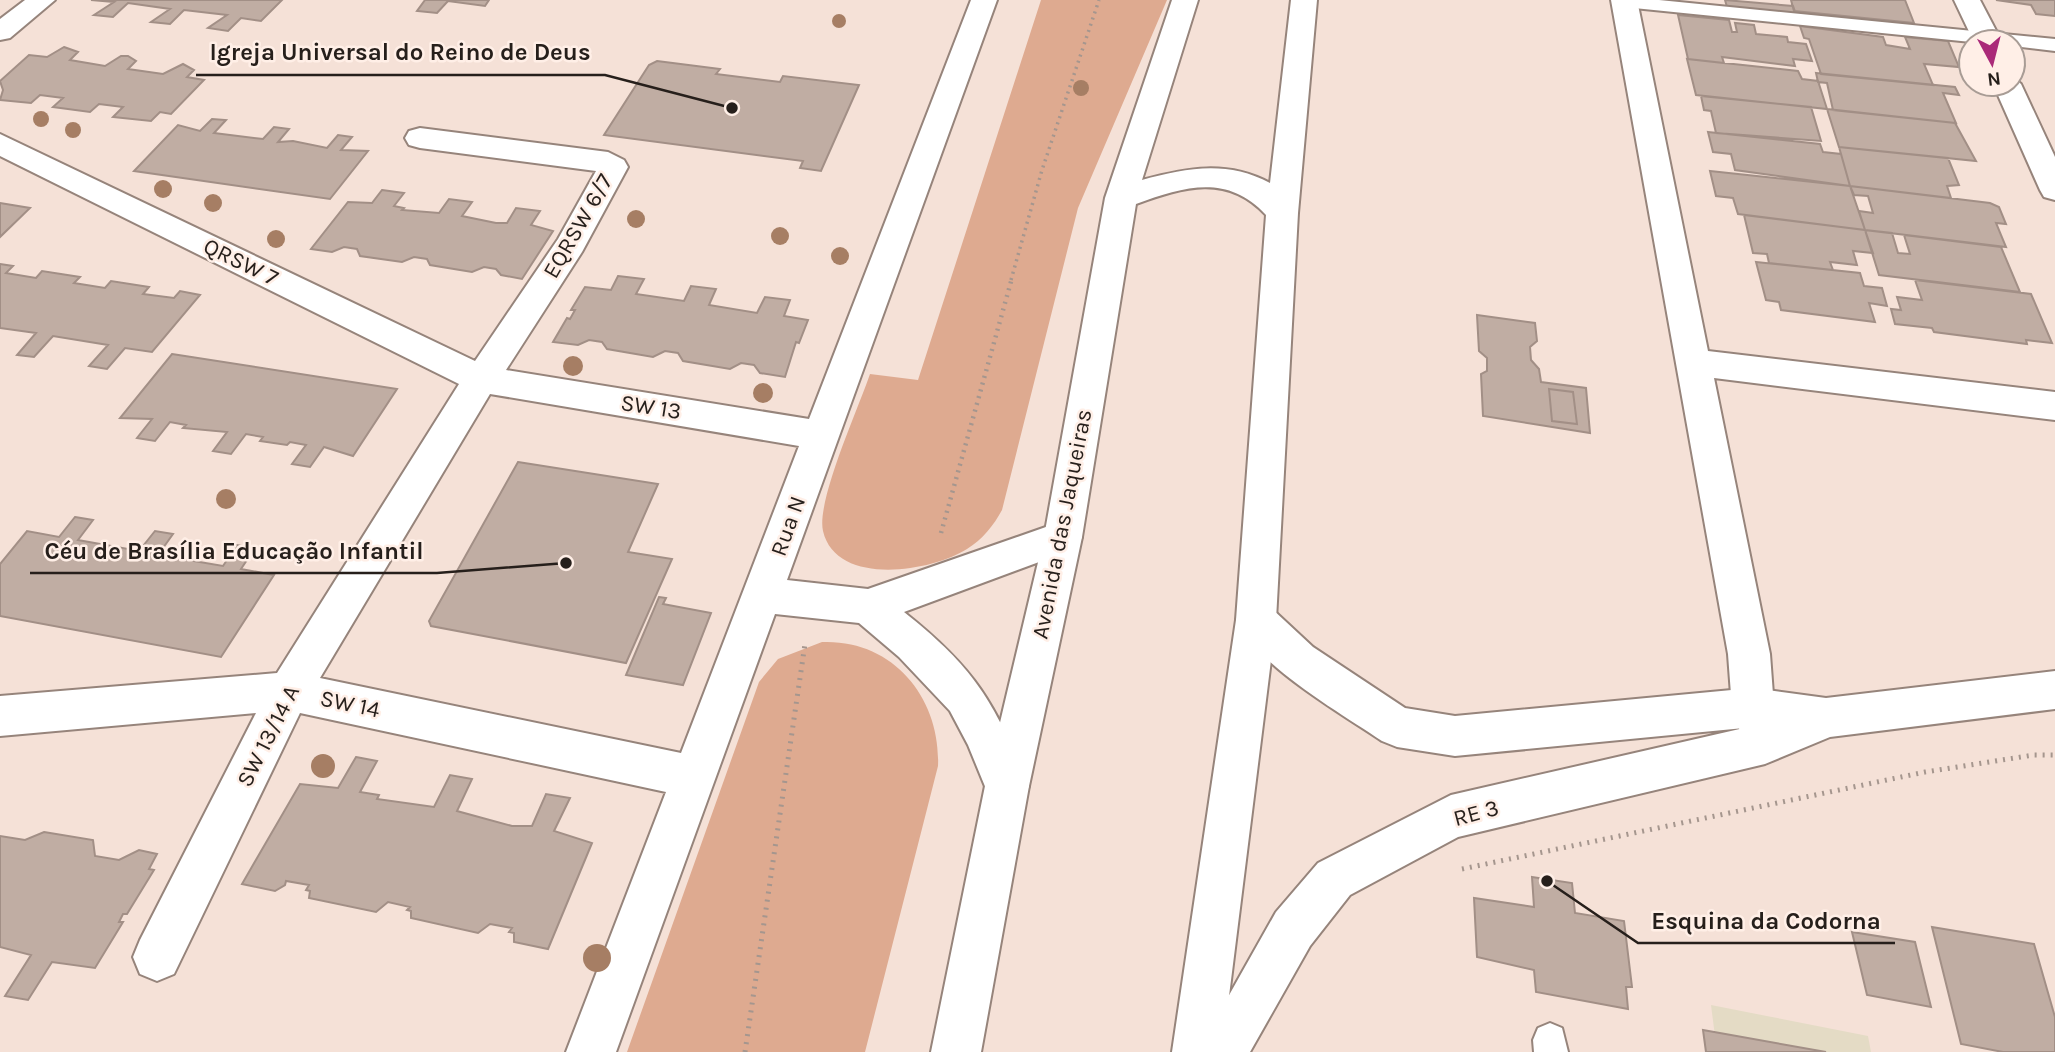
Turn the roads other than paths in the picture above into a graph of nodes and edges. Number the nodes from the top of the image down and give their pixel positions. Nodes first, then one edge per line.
1 (42, 0) edge
2 (984, 0) edge
3 (1185, 0) edge
4 (1304, 0) edge
5 (1967, 0) edge
6 (1624, 1) edge
7 (1981, 28) edge
8 (0, 32) edge
9 (1957, 37) edge
10 (2027, 43) edge
11 (2055, 45) edge
12 (2013, 98) edge
13 (420, 138) dead end
14 (0, 144) edge
15 (2055, 190) edge
16 (1121, 198) junction
17 (1282, 213) junction
18 (1693, 362) junction
19 (481, 379) junction
20 (2055, 406) edge
21 (821, 435) junction
22 (1063, 537) junction
23 (762, 595) junction
24 (868, 607) junction
25 (1256, 620) junction
26 (2055, 690) edge
27 (289, 691) junction
28 (0, 716) edge
29 (1759, 726) junction
30 (694, 777) junction
31 (1007, 786) junction
32 (157, 957) dead end
33 (591, 1052) edge
34 (956, 1052) edge
35 (1197, 1052) edge
36 (1222, 1052) edge

1 - 8 street
2 - 21 street, Rua N
3 - 16 street, Avenida das Jaqueiras
4 - 17 street
5 - 7 street
6 - 9 lane
6 - 18 street
10 - 11 lane
12 - 15 street
13 - 19 street, EQRSW 6/7
14 - 19 street, QRSW 7
16 - 17 street
16 - 22 street, Avenida das Jaqueiras
17 - 25 street
18 - 20 street
18 - 29 street
19 - 21 street, SW 13
19 - 27 street, SW 13/14 A
21 - 23 street, Rua N
22 - 24 street
22 - 31 street, Avenida das Jaqueiras
23 - 24 street
23 - 30 street, Rua N
24 - 31 street
25 - 29 street, RE 3
25 - 35 street
26 - 29 street, RE 3
27 - 28 street, SW 14
27 - 30 street, SW 14
27 - 32 street, SW 13/14 A
29 - 36 street, RE 3
30 - 33 street, Rua N
31 - 34 street, Avenida das Jaqueiras

